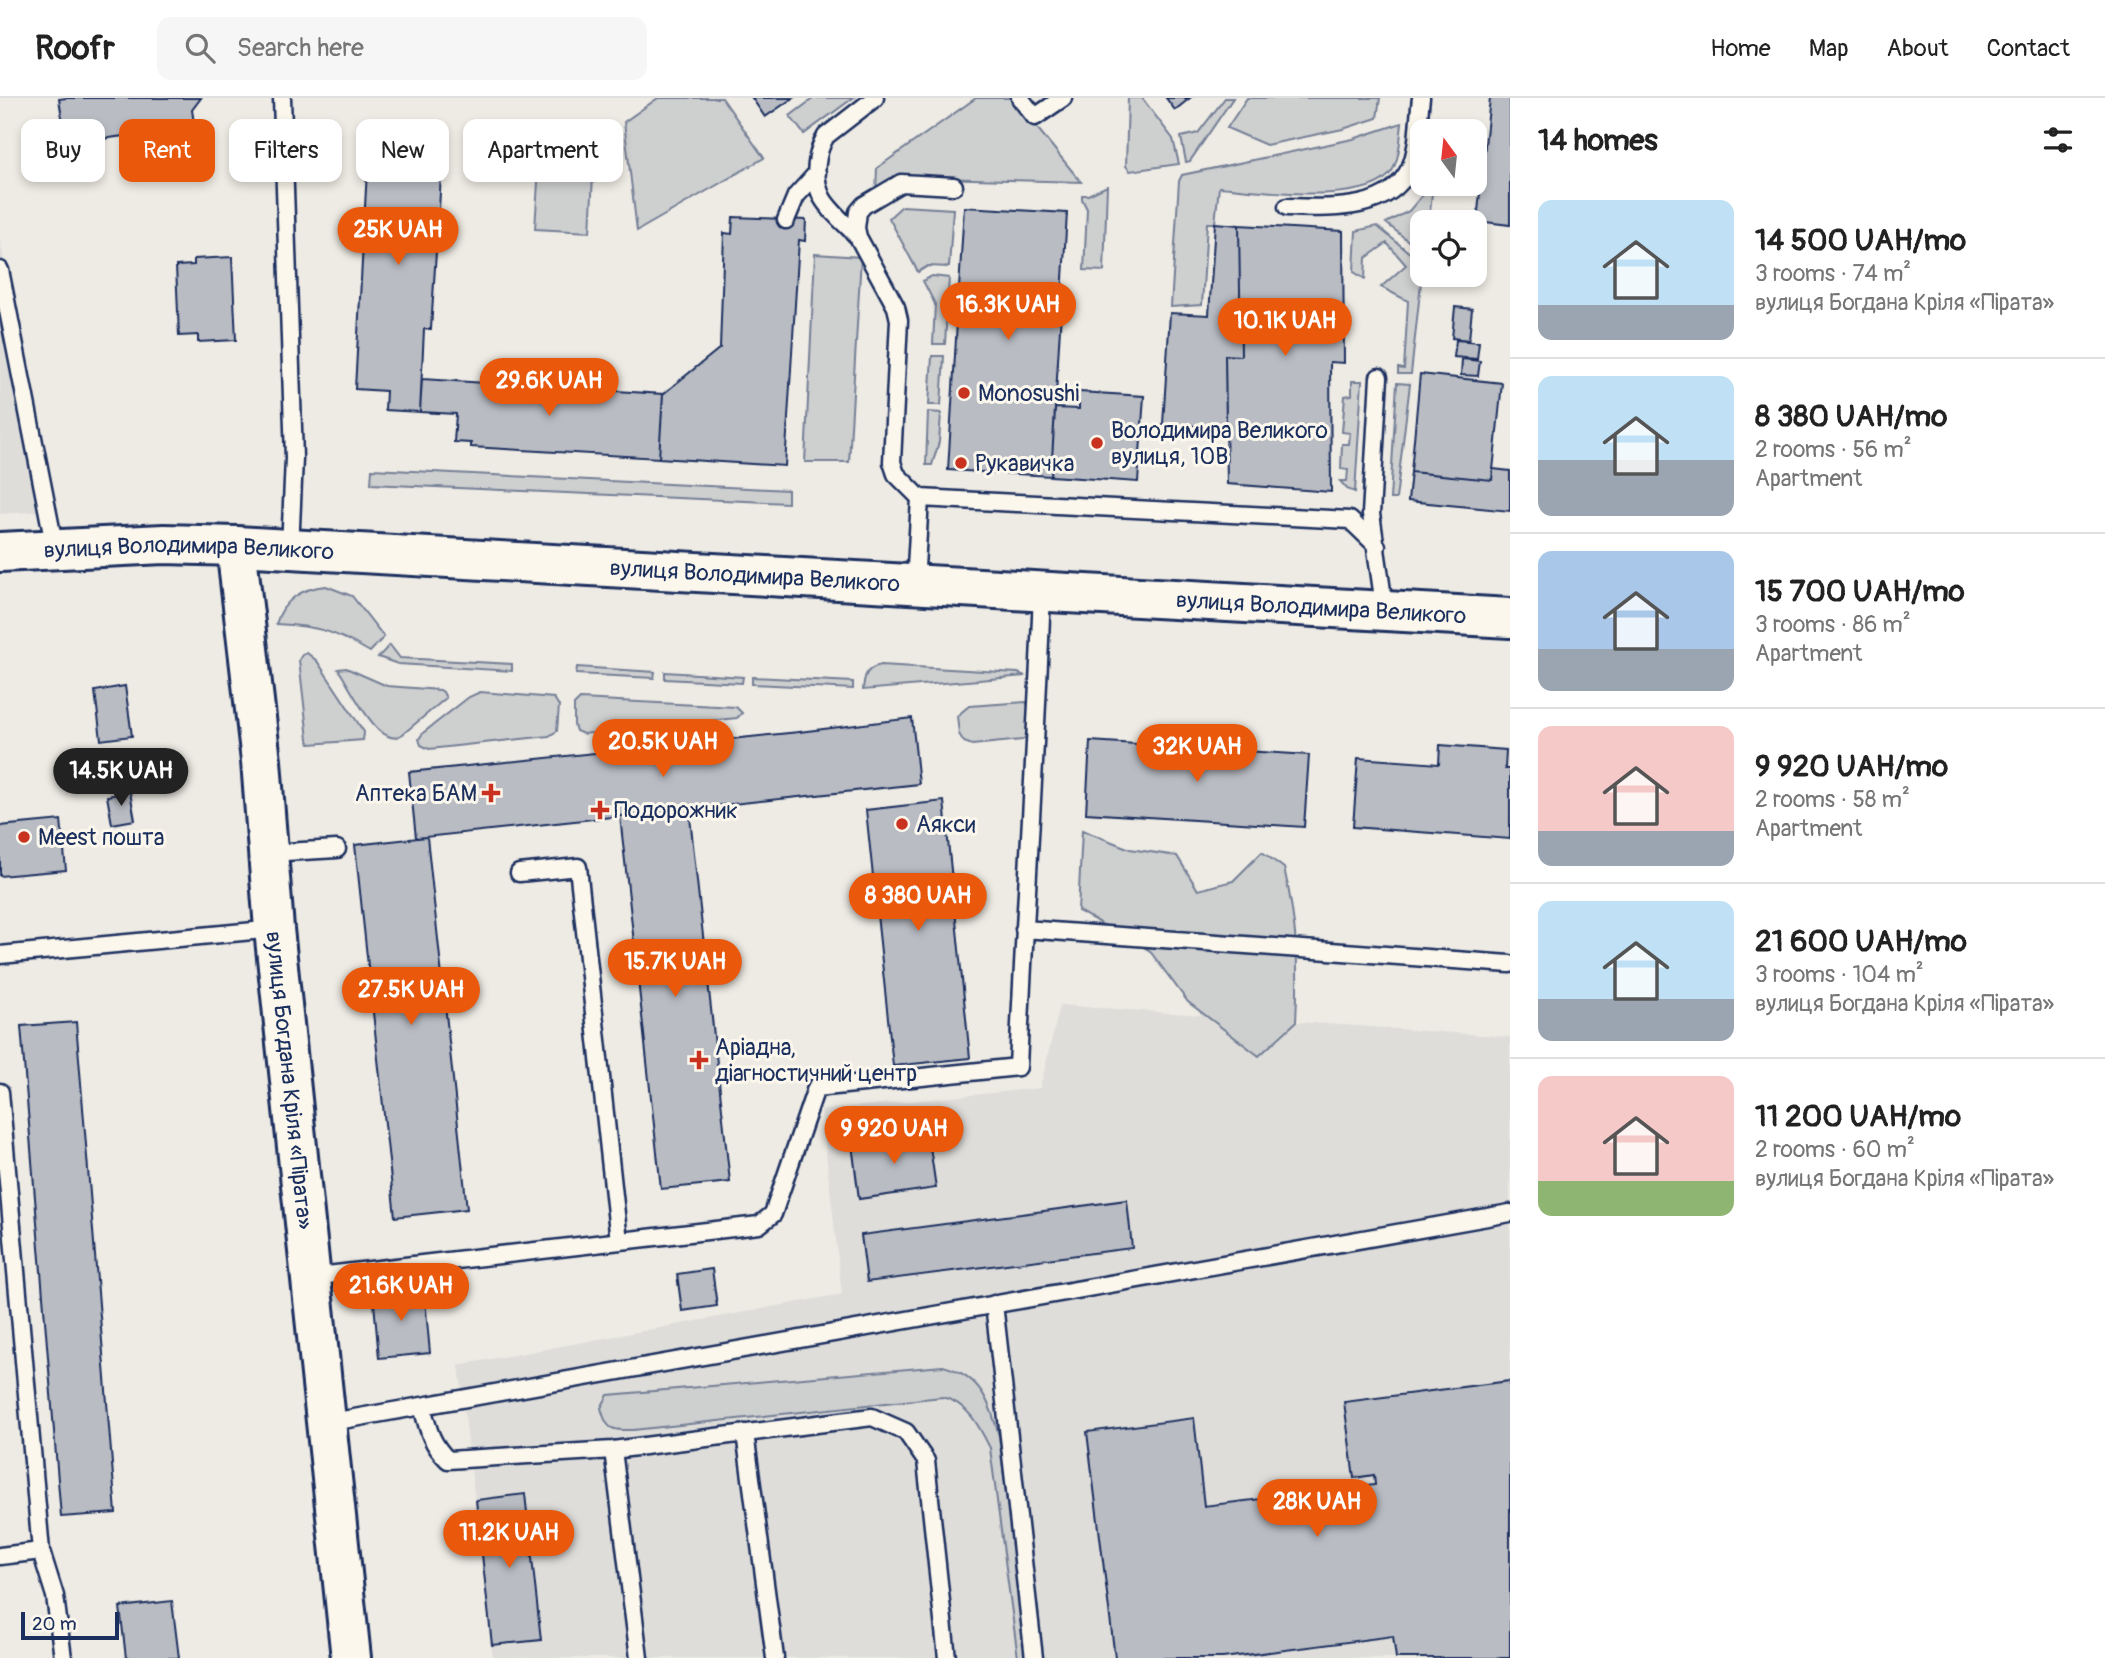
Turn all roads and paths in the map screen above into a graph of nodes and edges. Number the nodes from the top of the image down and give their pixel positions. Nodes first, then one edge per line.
1 (282, 98) edge
2 (875, 98) edge
3 (1020, 98) edge
4 (1063, 98) edge
5 (1421, 98) edge
6 (817, 173) junction
7 (954, 186) dead end
8 (1287, 207) dead end
9 (786, 220) dead end
10 (858, 237) junction
11 (0, 270) edge
12 (1379, 377) dead end
13 (920, 498) junction
14 (236, 545) junction
15 (1377, 546) junction
16 (55, 549) junction
17 (290, 550) junction
18 (0, 552) edge
19 (915, 584) junction
20 (1042, 592) junction
21 (1385, 612) junction
22 (1510, 618) edge
23 (337, 849) dead end
24 (268, 853) junction
25 (519, 873) dead end
26 (274, 929) junction
27 (1024, 929) junction
28 (0, 955) edge
29 (1510, 964) edge
30 (0, 1092) edge
31 (1510, 1213) edge
32 (618, 1241) junction
33 (310, 1277) junction
34 (994, 1304) junction
35 (422, 1406) junction
36 (326, 1423) junction
37 (745, 1433) junction
38 (613, 1450) junction
39 (41, 1551) junction
40 (0, 1556) edge
41 (63, 1658) edge
42 (351, 1658) edge
43 (639, 1658) edge
44 (775, 1658) edge
45 (947, 1658) edge
46 (1034, 1658) edge

1 - 17 lane
2 - 6 lane
3 - 4 lane
5 - 8 lane
6 - 9 lane
6 - 10 lane
7 - 10 lane
10 - 13 lane
11 - 16 lane
12 - 15 lane
13 - 15 lane
13 - 19 lane
14 - 16 main road, вулиця Володимира Великого
14 - 17 main road, вулиця Володимира Великого
14 - 24 main road, вулиця Богдана Кріля «Пірата»
15 - 21 lane
16 - 18 main road, вулиця Володимира Великого
17 - 19 main road, вулиця Володимира Великого
19 - 20 main road, вулиця Володимира Великого
20 - 21 main road, вулиця Володимира Великого
20 - 27 lane
21 - 22 main road, вулиця Володимира Великого
23 - 24 lane
24 - 26 main road, вулиця Богдана Кріля «Пірата»
25 - 32 lane
26 - 28 lane
26 - 33 main road, вулиця Богдана Кріля «Пірата»
27 - 29 lane
27 - 32 lane
30 - 39 lane
31 - 34 lane
32 - 33 lane
33 - 36 main road, вулиця Богдана Кріля «Пірата»
34 - 35 lane
34 - 46 lane
35 - 36 lane
35 - 38 lane
36 - 42 main road, вулиця Богдана Кріля «Пірата»
37 - 38 lane
37 - 44 lane
37 - 45 lane
38 - 43 lane
39 - 40 lane
39 - 41 lane

